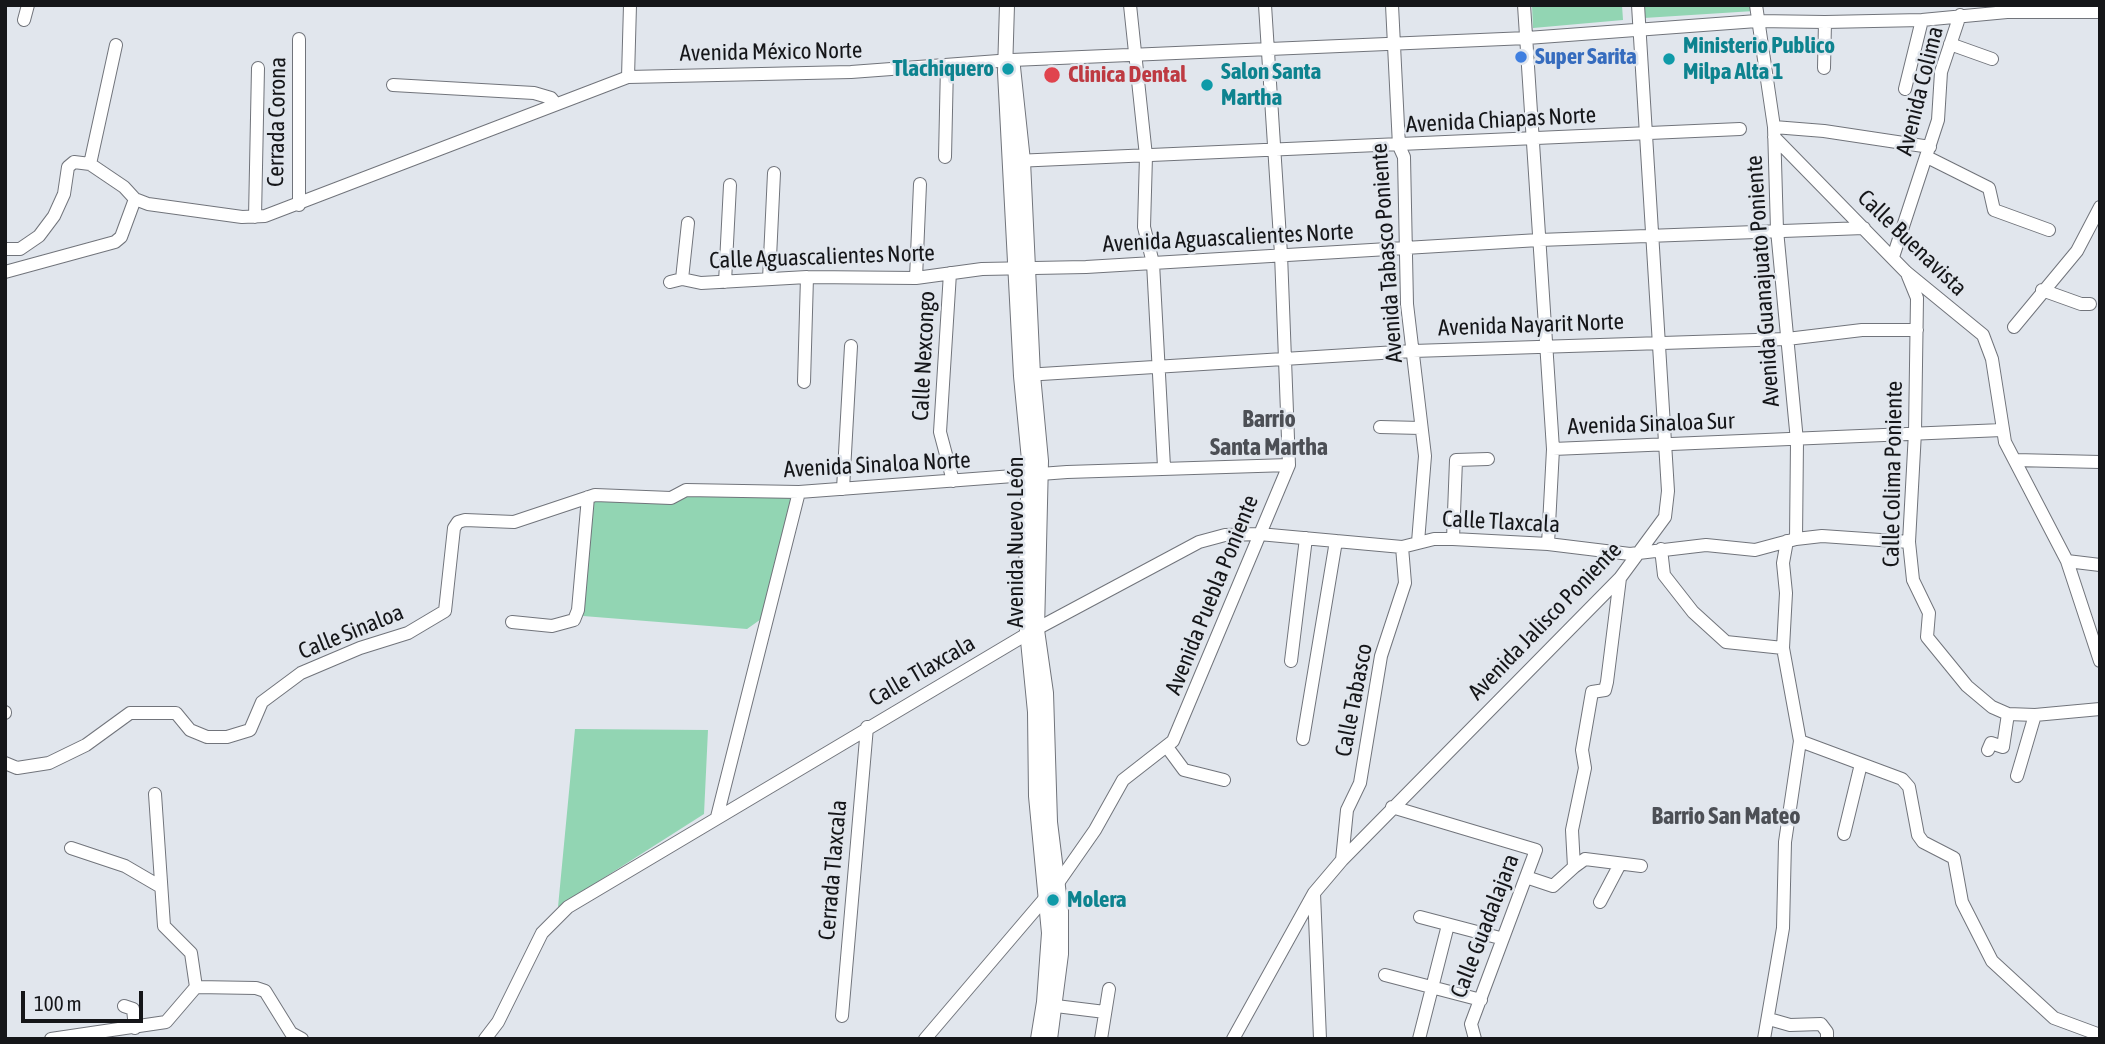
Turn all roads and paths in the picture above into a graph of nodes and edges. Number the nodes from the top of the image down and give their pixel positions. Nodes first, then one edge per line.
1 (27, 5) edge
2 (630, 5) edge
3 (1007, 5) edge
4 (1130, 5) edge
5 (1265, 5) edge
6 (1392, 5) edge
7 (1524, 5) edge
8 (1638, 5) edge
9 (1756, 5) edge
10 (2007, 9) edge
11 (2100, 12) edge
12 (1960, 15) junction
13 (24, 20) dead end
14 (1922, 20) junction
15 (1757, 21) junction
16 (1825, 22) junction
17 (1640, 28) junction
18 (1527, 38) junction
19 (299, 39) dead end
20 (116, 44) dead end
21 (1395, 44) junction
22 (1950, 44) junction
23 (1268, 51) junction
24 (1136, 55) junction
25 (1008, 56) junction
26 (1992, 59) dead end
27 (947, 65) junction
28 (258, 68) dead end
29 (1824, 68) dead end
30 (628, 77) junction
31 (393, 85) dead end
32 (1905, 89) dead end
33 (556, 104) junction
34 (1740, 130) dead end
35 (1774, 132) junction
36 (1644, 133) junction
37 (1532, 139) junction
38 (1399, 146) junction
39 (1275, 152) junction
40 (1928, 152) junction
41 (1146, 156) junction
42 (945, 157) dead end
43 (1017, 161) junction
44 (90, 164) junction
45 (774, 173) dead end
46 (920, 184) dead end
47 (730, 185) dead end
48 (135, 199) junction
49 (299, 205) junction
50 (2100, 207) edge
51 (255, 217) junction
52 (688, 223) dead end
53 (1864, 228) junction
54 (1777, 230) junction
55 (2049, 230) dead end
56 (1651, 237) junction
57 (1539, 240) junction
58 (5, 249) edge
59 (1408, 250) junction
60 (1281, 254) junction
61 (1893, 257) junction
62 (1153, 263) junction
63 (1022, 268) junction
64 (5, 272) edge
65 (1906, 272) junction
66 (950, 273) junction
67 (807, 277) junction
68 (916, 278) junction
69 (769, 279) junction
70 (725, 282) junction
71 (2042, 290) junction
72 (2090, 304) dead end
73 (2014, 327) dead end
74 (1917, 330) junction
75 (1787, 339) junction
76 (1658, 342) junction
77 (1544, 345) junction
78 (851, 346) dead end
79 (1413, 351) junction
80 (1286, 358) junction
81 (1159, 365) junction
82 (1027, 375) junction
83 (804, 382) dead end
84 (1380, 427) dead end
85 (1421, 428) junction
86 (2002, 430) junction
87 (1915, 432) junction
88 (1797, 441) junction
89 (1663, 443) junction
90 (1553, 449) junction
91 (1488, 459) dead end
92 (2015, 460) junction
93 (2100, 462) edge
94 (1289, 465) junction
95 (1164, 467) junction
96 (1035, 475) junction
97 (953, 481) junction
98 (844, 489) junction
99 (799, 492) junction
100 (592, 496) junction
101 (1259, 534) junction
102 (1307, 538) junction
103 (1453, 539) junction
104 (1791, 540) junction
105 (1336, 541) junction
106 (1418, 542) junction
107 (1909, 542) junction
108 (1548, 544) junction
109 (1402, 548) junction
110 (1661, 549) junction
111 (1640, 552) junction
112 (2067, 561) junction
113 (2100, 565) edge
114 (1620, 578) junction
115 (512, 622) dead end
116 (1032, 632) junction
117 (1783, 648) junction
118 (1291, 661) dead end
119 (2100, 661) edge
120 (2100, 709) edge
121 (2008, 713) junction
122 (2035, 715) junction
123 (867, 727) junction
124 (1303, 739) dead end
125 (1800, 741) junction
126 (1167, 747) junction
127 (1988, 750) dead end
128 (5, 763) edge
129 (1861, 764) junction
130 (2017, 776) dead end
131 (1224, 780) dead end
132 (155, 794) dead end
133 (1392, 807) junction
134 (717, 817) junction
135 (1844, 834) dead end
136 (71, 848) dead end
137 (1342, 860) junction
138 (1620, 864) junction
139 (1642, 866) dead end
140 (1574, 867) junction
141 (1527, 877) junction
142 (1058, 883) junction
143 (161, 887) junction
144 (1314, 893) junction
145 (1046, 897) junction
146 (1600, 902) dead end
147 (1420, 917) dead end
148 (1448, 925) junction
149 (1500, 938) junction
150 (1385, 975) dead end
151 (196, 987) junction
152 (1431, 987) junction
153 (1109, 989) dead end
154 (1480, 1000) junction
155 (124, 1006) dead end
156 (1056, 1006) junction
157 (1105, 1012) junction
158 (842, 1016) dead end
159 (1769, 1018) junction
160 (135, 1028) junction
161 (2100, 1034) edge
162 (115, 1035) edge
163 (51, 1039) edge
164 (302, 1039) edge
165 (485, 1039) edge
166 (925, 1039) edge
167 (1038, 1039) edge
168 (1050, 1039) edge
169 (1101, 1039) edge
170 (1233, 1039) edge
171 (1320, 1039) edge
172 (1419, 1039) edge
173 (1475, 1039) edge
174 (1764, 1039) edge
175 (1827, 1039) edge

1 - 13 street
2 - 30 street
3 - 25 main road, Avenida Nuevo León
4 - 24 street
5 - 23 street, Avenida Puebla Poniente
6 - 21 street, Avenida Tabasco Poniente
7 - 18 street
8 - 17 street, Avenida Jalisco Poniente
9 - 15 street, Avenida Guanajuato Poniente
10 - 11 street, Avenida México Norte
10 - 12 street, Avenida México Norte
12 - 14 street, Avenida México Norte
12 - 22 street, Avenida Colima
14 - 16 street, Avenida México Norte
14 - 32 street
15 - 16 street, Avenida México Norte
15 - 17 street, Avenida México Norte
15 - 35 street, Avenida Guanajuato Poniente
16 - 29 street
17 - 18 street, Avenida México Norte
17 - 36 street, Avenida Jalisco Poniente
18 - 21 street, Avenida México Norte
18 - 37 street
19 - 49 street, Cerrada Corona
20 - 44 street
21 - 23 street, Avenida México Norte
21 - 38 street, Avenida Tabasco Poniente
22 - 26 street
22 - 40 street, Avenida Colima
23 - 24 street, Avenida México Norte
23 - 39 street, Avenida Puebla Poniente
24 - 25 street, Avenida México Norte
24 - 41 street
25 - 27 street, Avenida México Norte
25 - 43 main road, Avenida Nuevo León
27 - 30 street, Avenida México Norte
27 - 42 street
28 - 51 street
30 - 33 street, Avenida México Norte
31 - 33 street
33 - 49 street, Avenida México Norte
34 - 36 street, Avenida Chiapas Norte
35 - 40 street
35 - 53 street, Calle Buenavista
35 - 54 street, Avenida Guanajuato Poniente
36 - 37 street, Avenida Chiapas Norte
36 - 56 street, Avenida Jalisco Poniente
37 - 38 street, Avenida Chiapas Norte
37 - 57 street
38 - 39 street, Avenida Chiapas Norte
38 - 59 street, Avenida Tabasco Poniente
39 - 41 street, Avenida Chiapas Norte
39 - 60 street, Avenida Puebla Poniente
40 - 55 street
40 - 61 street, Avenida Colima
41 - 43 street, Avenida Chiapas Norte
41 - 62 street
43 - 63 main road, Avenida Nuevo León
44 - 48 street, Avenida México Norte
44 - 58 street
45 - 69 street
46 - 68 street
47 - 70 street
48 - 51 street, Avenida México Norte
48 - 64 street
49 - 51 street, Avenida México Norte
50 - 71 street
52 - 70 street, Calle Aguascalientes Norte
53 - 54 street, Avenida Aguascalientes Norte
53 - 61 street, Calle Buenavista
54 - 56 street, Avenida Aguascalientes Norte
54 - 75 street, Avenida Guanajuato Poniente
56 - 57 street, Avenida Aguascalientes Norte
56 - 76 street, Avenida Jalisco Poniente
57 - 59 street, Avenida Aguascalientes Norte
57 - 77 street
59 - 60 street, Avenida Aguascalientes Norte
59 - 79 street, Avenida Tabasco Poniente
60 - 62 street, Avenida Aguascalientes Norte
60 - 80 street, Avenida Puebla Poniente
61 - 65 street, Calle Buenavista
62 - 63 street, Avenida Aguascalientes Norte
62 - 81 street
63 - 66 street, Calle Aguascalientes Norte
63 - 82 main road, Avenida Nuevo León
65 - 74 street, Calle Colima Poniente
65 - 86 street, Calle Buenavista
66 - 68 street, Calle Aguascalientes Norte
66 - 97 street, Calle Nexcongo
67 - 68 street, Calle Aguascalientes Norte
67 - 69 street, Calle Aguascalientes Norte
67 - 83 street
69 - 70 street, Calle Aguascalientes Norte
71 - 72 street
71 - 73 street
74 - 75 street, Avenida Nayarit Norte
74 - 87 street, Calle Colima Poniente
75 - 76 street, Avenida Nayarit Norte
75 - 88 street, Avenida Guanajuato Poniente
76 - 77 street, Avenida Nayarit Norte
76 - 89 street, Avenida Jalisco Poniente
77 - 79 street, Avenida Nayarit Norte
77 - 90 street
78 - 98 street
79 - 80 street, Avenida Nayarit Norte
79 - 85 street, Avenida Tabasco Poniente
80 - 81 street, Avenida Nayarit Norte
80 - 94 street, Avenida Puebla Poniente
81 - 82 street, Avenida Nayarit Norte
81 - 95 street
82 - 96 main road, Avenida Nuevo León
84 - 85 street
85 - 106 street, Avenida Tabasco Poniente
86 - 87 street, Avenida Sinaloa Sur
86 - 92 street, Calle Buenavista
87 - 88 street, Avenida Sinaloa Sur
87 - 107 street, Calle Colima Poniente
88 - 89 street, Avenida Sinaloa Sur
88 - 104 street, Avenida Guanajuato Poniente
89 - 90 street, Avenida Sinaloa Sur
89 - 111 street, Avenida Jalisco Poniente
90 - 108 street
91 - 103 street
92 - 93 street
92 - 112 street, Calle Buenavista
94 - 95 street, Avenida Sinaloa Norte
94 - 101 street, Avenida Puebla Poniente
95 - 96 street, Avenida Sinaloa Norte
96 - 97 street, Avenida Sinaloa Norte
96 - 116 main road, Avenida Nuevo León
97 - 98 street, Avenida Sinaloa Norte
98 - 99 street, Avenida Sinaloa Norte
99 - 100 street, Avenida Sinaloa Norte
99 - 134 street
100 - 115 street
100 - 128 street, Calle Sinaloa
101 - 102 street, Calle Tlaxcala
101 - 116 street, Calle Tlaxcala
101 - 126 street, Avenida Puebla Poniente
102 - 105 street, Calle Tlaxcala
102 - 118 street
103 - 106 street, Calle Tlaxcala
103 - 108 street, Calle Tlaxcala
104 - 107 street, Calle Tlaxcala
104 - 110 street, Calle Tlaxcala
104 - 117 street, Avenida Guanajuato Poniente
105 - 109 street, Calle Tlaxcala
105 - 124 street
106 - 109 street, Calle Tlaxcala
107 - 121 street, Calle Colima Poniente
108 - 111 street, Calle Tlaxcala
109 - 137 street, Calle Tabasco
110 - 111 street, Calle Tlaxcala
110 - 117 street
111 - 114 street, Avenida Jalisco Poniente
112 - 113 street
112 - 119 street, Calle Buenavista
114 - 133 street, Avenida Jalisco Poniente
114 - 140 street
116 - 123 street, Calle Tlaxcala
116 - 142 main road, Avenida Nuevo León
116 - 145 main road, Avenida Nuevo León
117 - 125 street, Avenida Guanajuato Poniente
120 - 122 street, Calle Colima Poniente
121 - 122 street, Calle Colima Poniente
121 - 127 street
122 - 130 street
123 - 134 street, Calle Tlaxcala
123 - 158 street, Cerrada Tlaxcala
125 - 129 street
125 - 159 street, Avenida Guanajuato Poniente
126 - 131 street
126 - 142 street, Avenida Puebla Poniente
129 - 135 street
129 - 161 street
132 - 143 street
133 - 137 street, Avenida Jalisco Poniente
133 - 141 street, Calle Guadalajara
134 - 165 street, Calle Tlaxcala
136 - 143 street
137 - 144 street, Avenida Jalisco Poniente
138 - 139 street
138 - 140 street
138 - 146 street
140 - 141 street
141 - 149 street, Calle Guadalajara
142 - 145 street, Avenida Puebla Poniente
142 - 156 main road, Avenida Nuevo León
143 - 151 street
144 - 170 street, Avenida Jalisco Poniente
144 - 171 street
145 - 166 street, Avenida Puebla Poniente
145 - 167 main road, Avenida Nuevo León
147 - 148 street
148 - 149 street
148 - 152 street
149 - 154 street, Calle Guadalajara
150 - 152 street
151 - 160 street
151 - 164 street
152 - 154 street
152 - 172 street
153 - 157 street
154 - 173 street, Calle Guadalajara
155 - 160 street
156 - 157 street
156 - 168 main road, Avenida Nuevo León
157 - 169 street
159 - 174 street, Avenida Guanajuato Poniente
159 - 175 street
160 - 162 street
162 - 163 street

